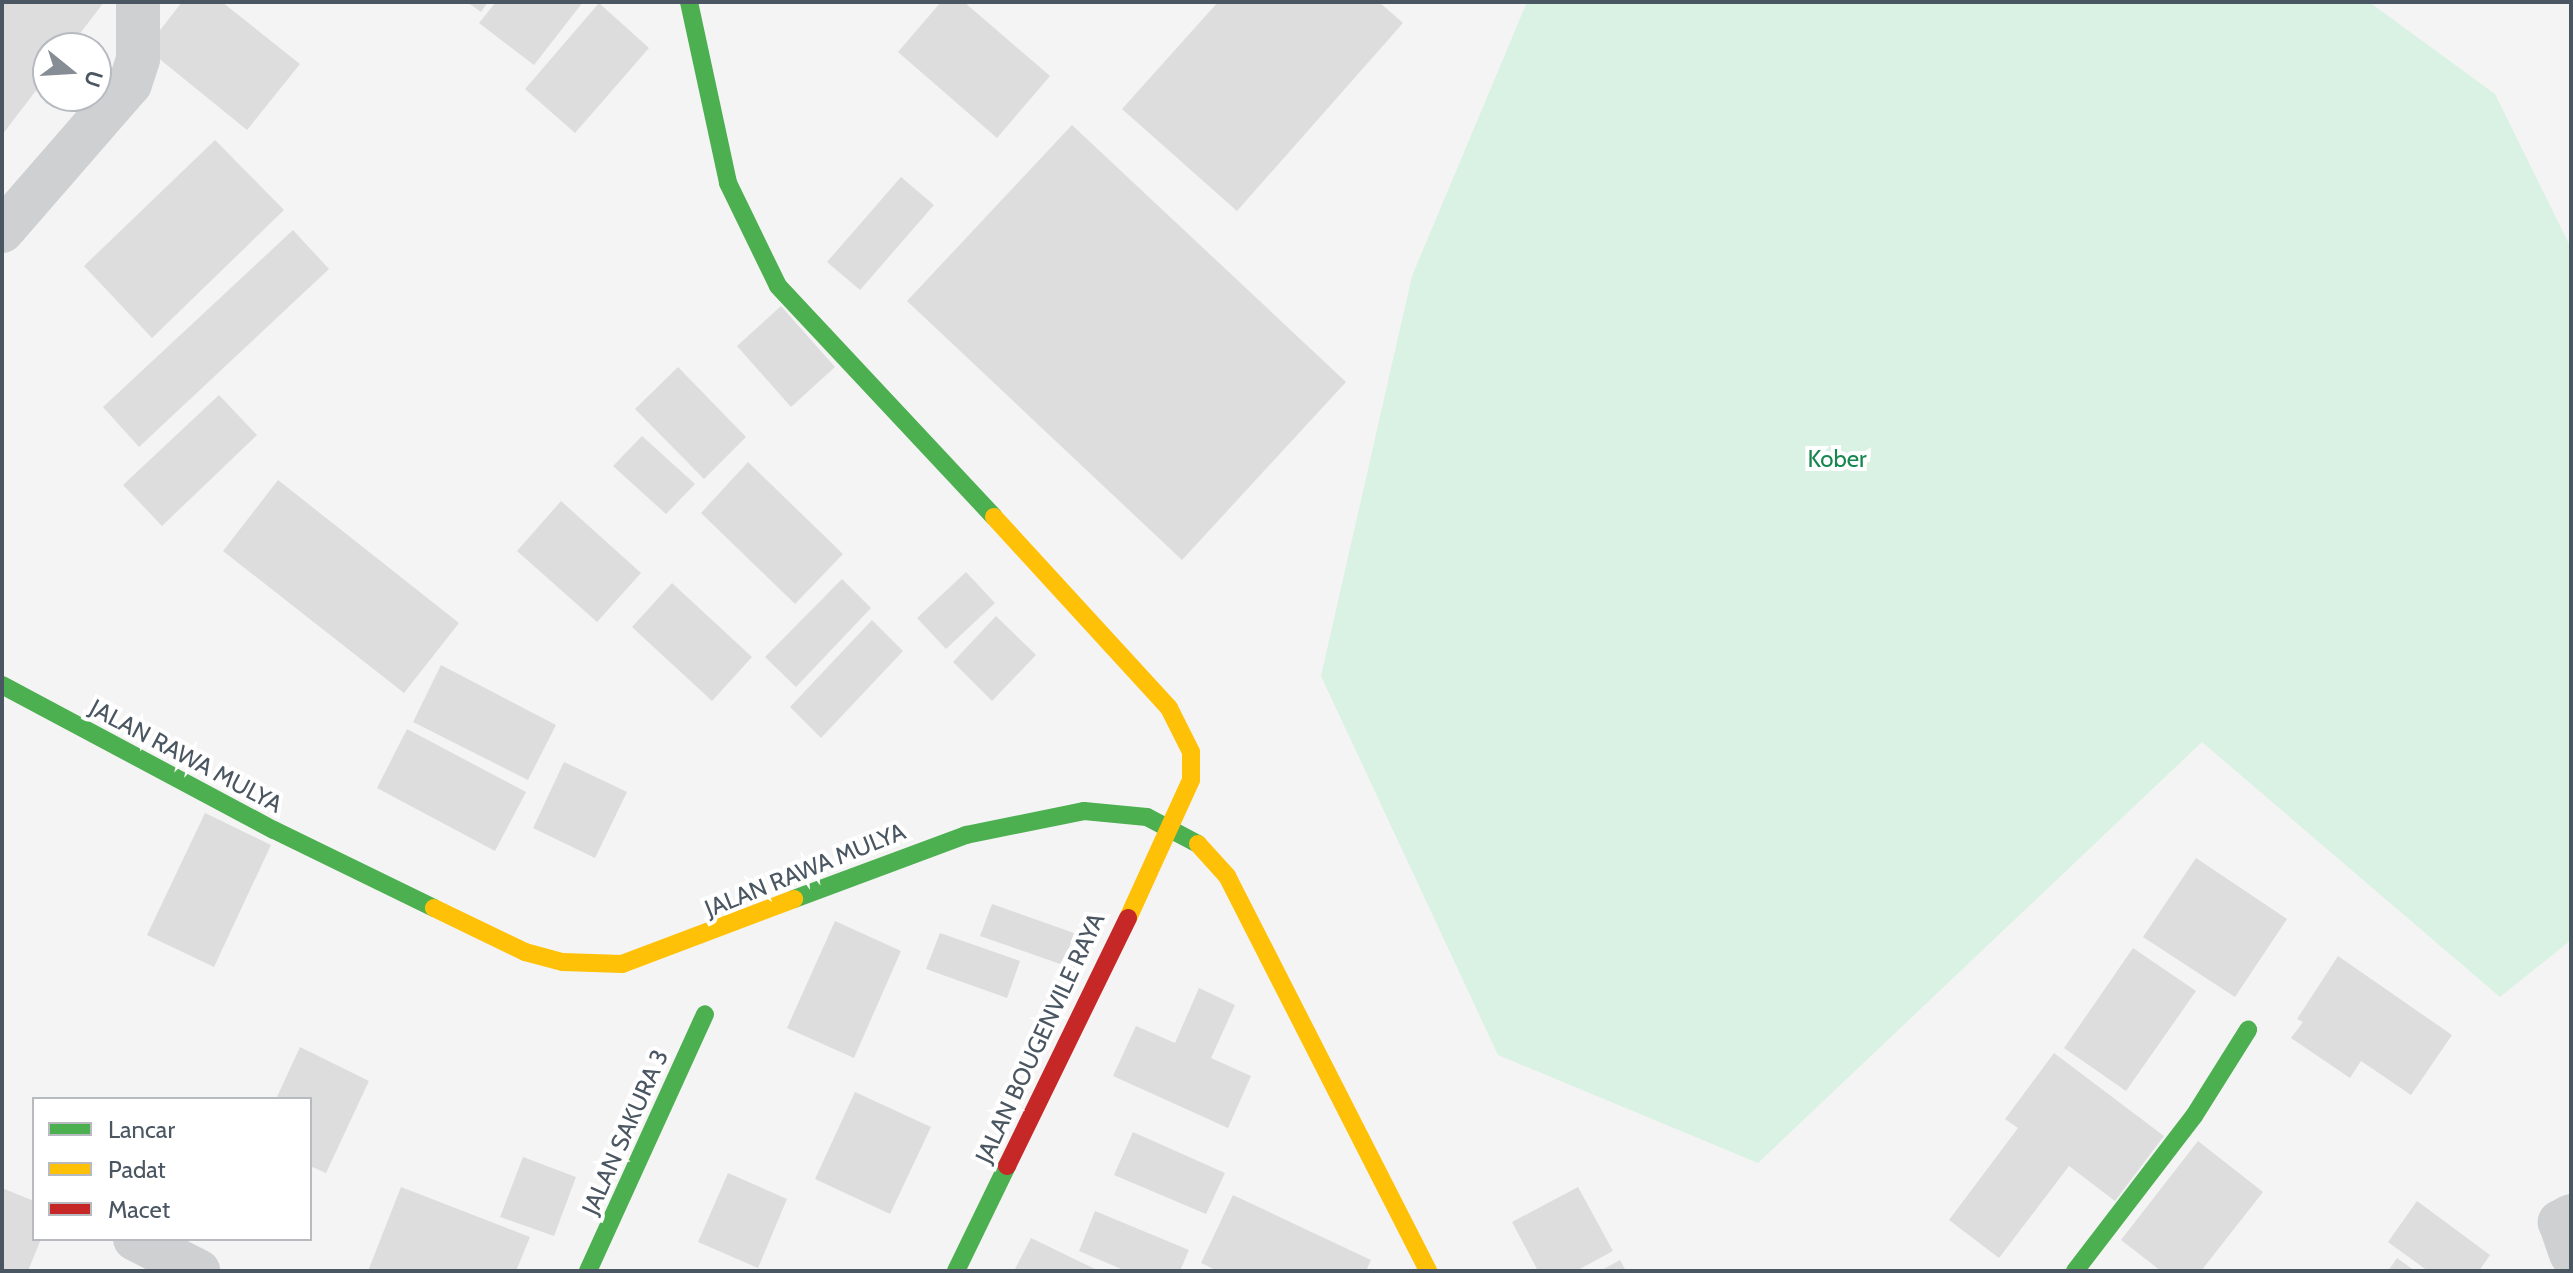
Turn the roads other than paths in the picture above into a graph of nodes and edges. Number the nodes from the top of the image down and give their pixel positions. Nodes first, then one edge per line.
1 (138, 2) edge
2 (689, 2) edge
3 (2, 231) edge
4 (2, 685) edge
5 (1172, 827) junction
6 (705, 1014) dead end
7 (2248, 1030) dead end
8 (2571, 1216) edge
9 (138, 1241) edge
10 (2571, 1254) edge
11 (182, 1268) edge
12 (588, 1271) edge
13 (956, 1271) edge
14 (1428, 1271) edge
15 (2075, 1271) edge

1 - 3 street
2 - 5 street, JALAN BOUGENVILE RAYA
4 - 5 street, JALAN RAWA MULYA
5 - 13 street, JALAN BOUGENVILE RAYA
5 - 14 street, JALAN RAWA MULYA
6 - 12 street, JALAN SAKURA 3
7 - 15 street
8 - 10 street
9 - 11 street

